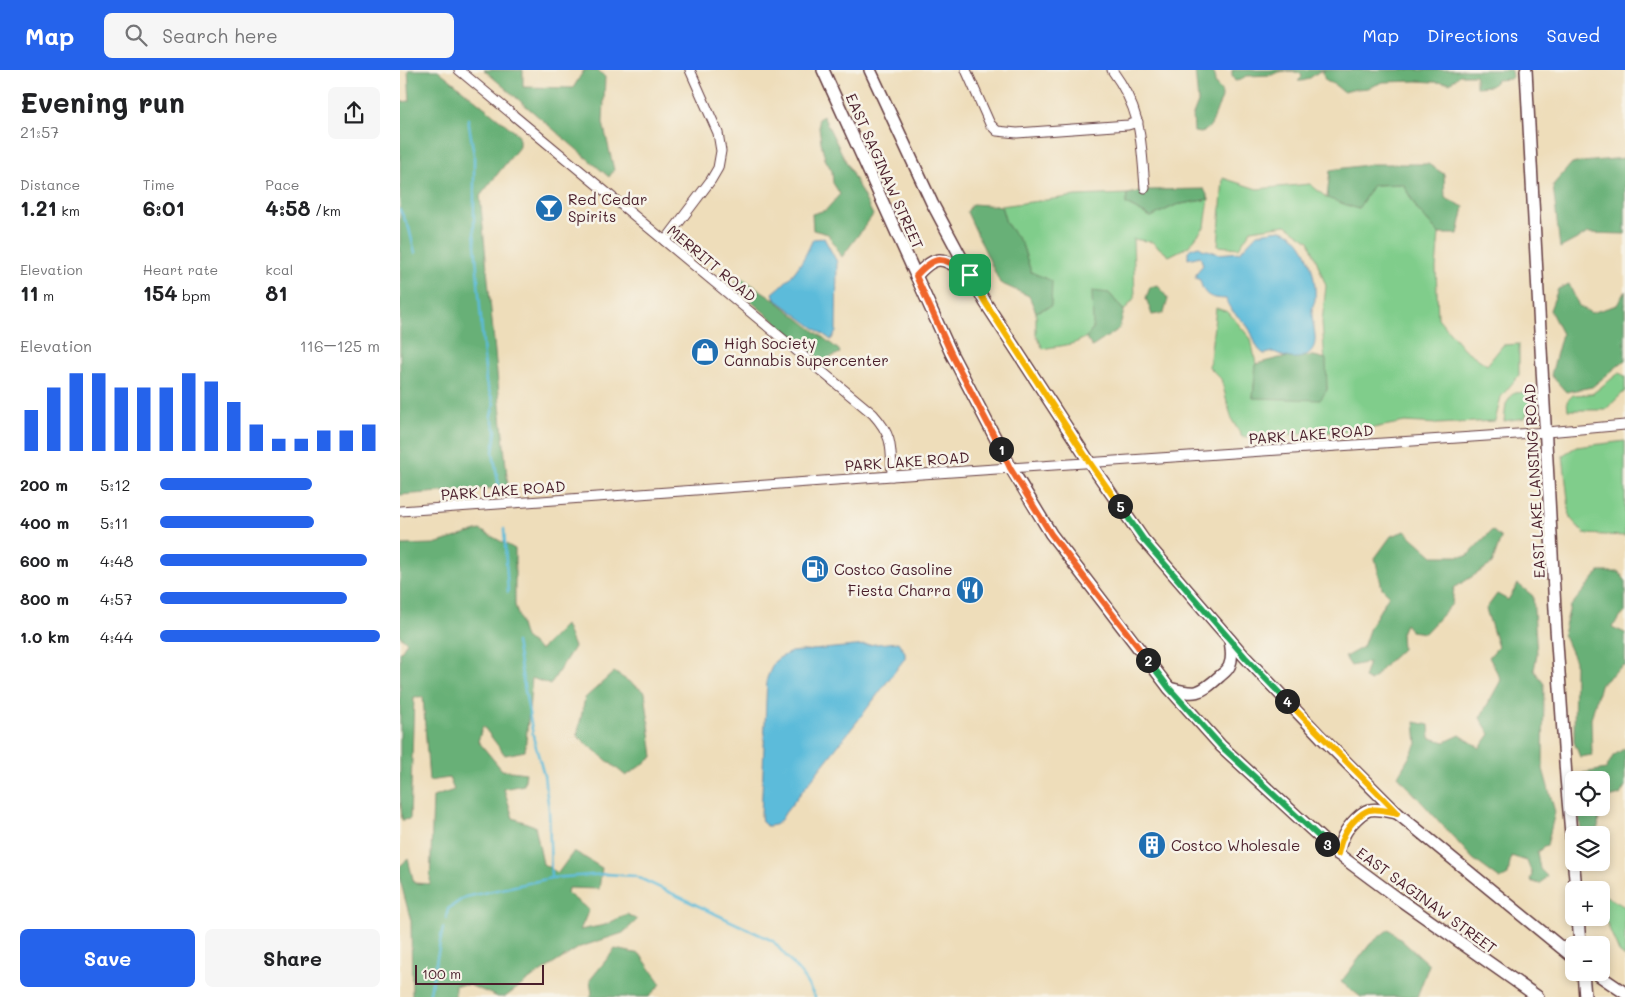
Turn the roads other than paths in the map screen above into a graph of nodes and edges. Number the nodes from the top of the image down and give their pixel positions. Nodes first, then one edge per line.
1 (459, 70) edge
2 (690, 70) edge
3 (824, 70) edge
4 (870, 70) edge
5 (966, 70) edge
6 (1112, 70) edge
7 (1526, 70) edge
8 (1138, 122) junction
9 (1145, 188) dead end
10 (665, 241) junction
11 (970, 275) junction
12 (916, 276) junction
13 (1625, 425) edge
14 (1547, 432) junction
15 (1090, 463) junction
16 (1010, 468) junction
17 (892, 476) junction
18 (400, 511) edge
19 (1230, 640) junction
20 (1169, 688) junction
21 (1397, 813) junction
22 (1338, 854) junction
23 (1575, 881) edge
24 (1565, 951) edge
25 (1584, 981) edge
26 (1607, 981) edge
27 (1625, 993) edge
28 (1538, 997) edge
29 (1585, 997) edge

1 - 10 street, MERRITT ROAD
2 - 10 street
3 - 12 main road, EAST SAGINAW STREET
4 - 11 main road, EAST SAGINAW STREET
5 - 8 street
6 - 8 street
7 - 14 main road, EAST LAKE LANSING ROAD
8 - 9 street
10 - 17 street, MERRITT ROAD
11 - 12 main road
11 - 15 main road, EAST SAGINAW STREET
12 - 16 main road, EAST SAGINAW STREET
13 - 14 street, PARK LAKE ROAD
14 - 15 street, PARK LAKE ROAD
14 - 23 main road, EAST LAKE LANSING ROAD
15 - 16 street, PARK LAKE ROAD
15 - 19 main road, EAST SAGINAW STREET
16 - 17 street, PARK LAKE ROAD
16 - 20 main road, EAST SAGINAW STREET
17 - 18 street, PARK LAKE ROAD
19 - 20 main road
19 - 21 main road, EAST SAGINAW STREET
20 - 22 main road, EAST SAGINAW STREET
21 - 22 main road
21 - 24 main road, EAST SAGINAW STREET
22 - 28 main road, EAST SAGINAW STREET
25 - 29 main road
26 - 27 main road

